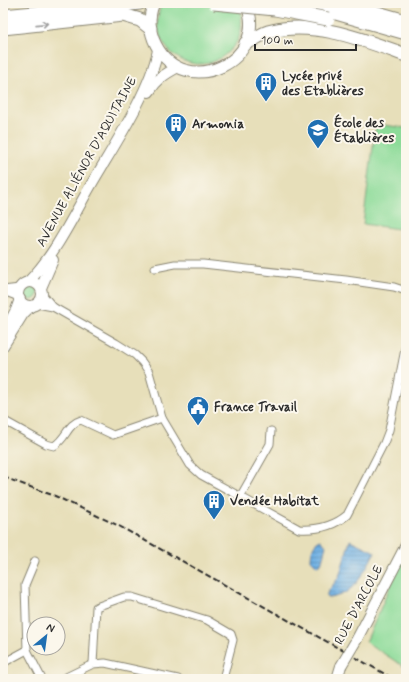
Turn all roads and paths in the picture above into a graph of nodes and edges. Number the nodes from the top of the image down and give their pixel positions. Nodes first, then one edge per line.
1 (35, 3) edge
2 (140, 3) edge
3 (154, 3) edge
4 (214, 3) edge
5 (246, 3) edge
6 (290, 3) edge
7 (342, 3) edge
8 (3, 7) edge
9 (328, 15) junction
10 (3, 16) edge
11 (406, 21) edge
12 (3, 28) edge
13 (150, 28) junction
14 (406, 33) edge
15 (406, 42) edge
16 (246, 43) junction
17 (158, 50) junction
18 (406, 55) edge
19 (178, 67) junction
20 (155, 268) dead end
21 (28, 282) junction
22 (3, 291) edge
23 (42, 291) junction
24 (406, 291) edge
25 (19, 294) junction
26 (34, 305) junction
27 (53, 307) junction
28 (3, 334) edge
29 (406, 344) edge
30 (3, 346) edge
31 (162, 418) junction
32 (3, 420) edge
33 (271, 431) dead end
34 (240, 497) junction
35 (406, 545) edge
36 (35, 561) dead end
37 (26, 617) edge
38 (26, 650) edge
39 (30, 656) edge
40 (3, 662) edge
41 (93, 664) junction
42 (65, 678) edge
43 (42, 679) edge
44 (178, 679) edge
45 (223, 679) edge
46 (337, 679) edge

1 - 8 highway
2 - 10 highway
3 - 13 main road
4 - 9 highway, bridge
5 - 16 main road
6 - 9 highway
7 - 11 highway
9 - 14 highway
9 - 15 highway
12 -> 13 highway
13 - 17 main road
16 - 18 highway
16 - 19 main road
17 - 19 main road
17 - 21 main road, AVENUE ALIÉNOR D'AQUITAINE
19 - 23 main road, AVENUE ALIÉNOR D'AQUITAINE
20 - 24 street
21 - 23 main road
21 - 25 main road
22 - 25 street
23 - 26 main road
23 - 27 street
25 - 26 main road
25 - 28 main road
26 - 27 street
26 - 30 main road
27 - 31 street
29 - 34 street
31 - 32 street
31 - 34 street
33 - 34 street
35 - 46 main road, RUE D'ARCOLE, bridge
36 - 37 street
38 - 40 street
39 - 43 street
41 - 42 street
41 - 44 street
41 - 45 street

